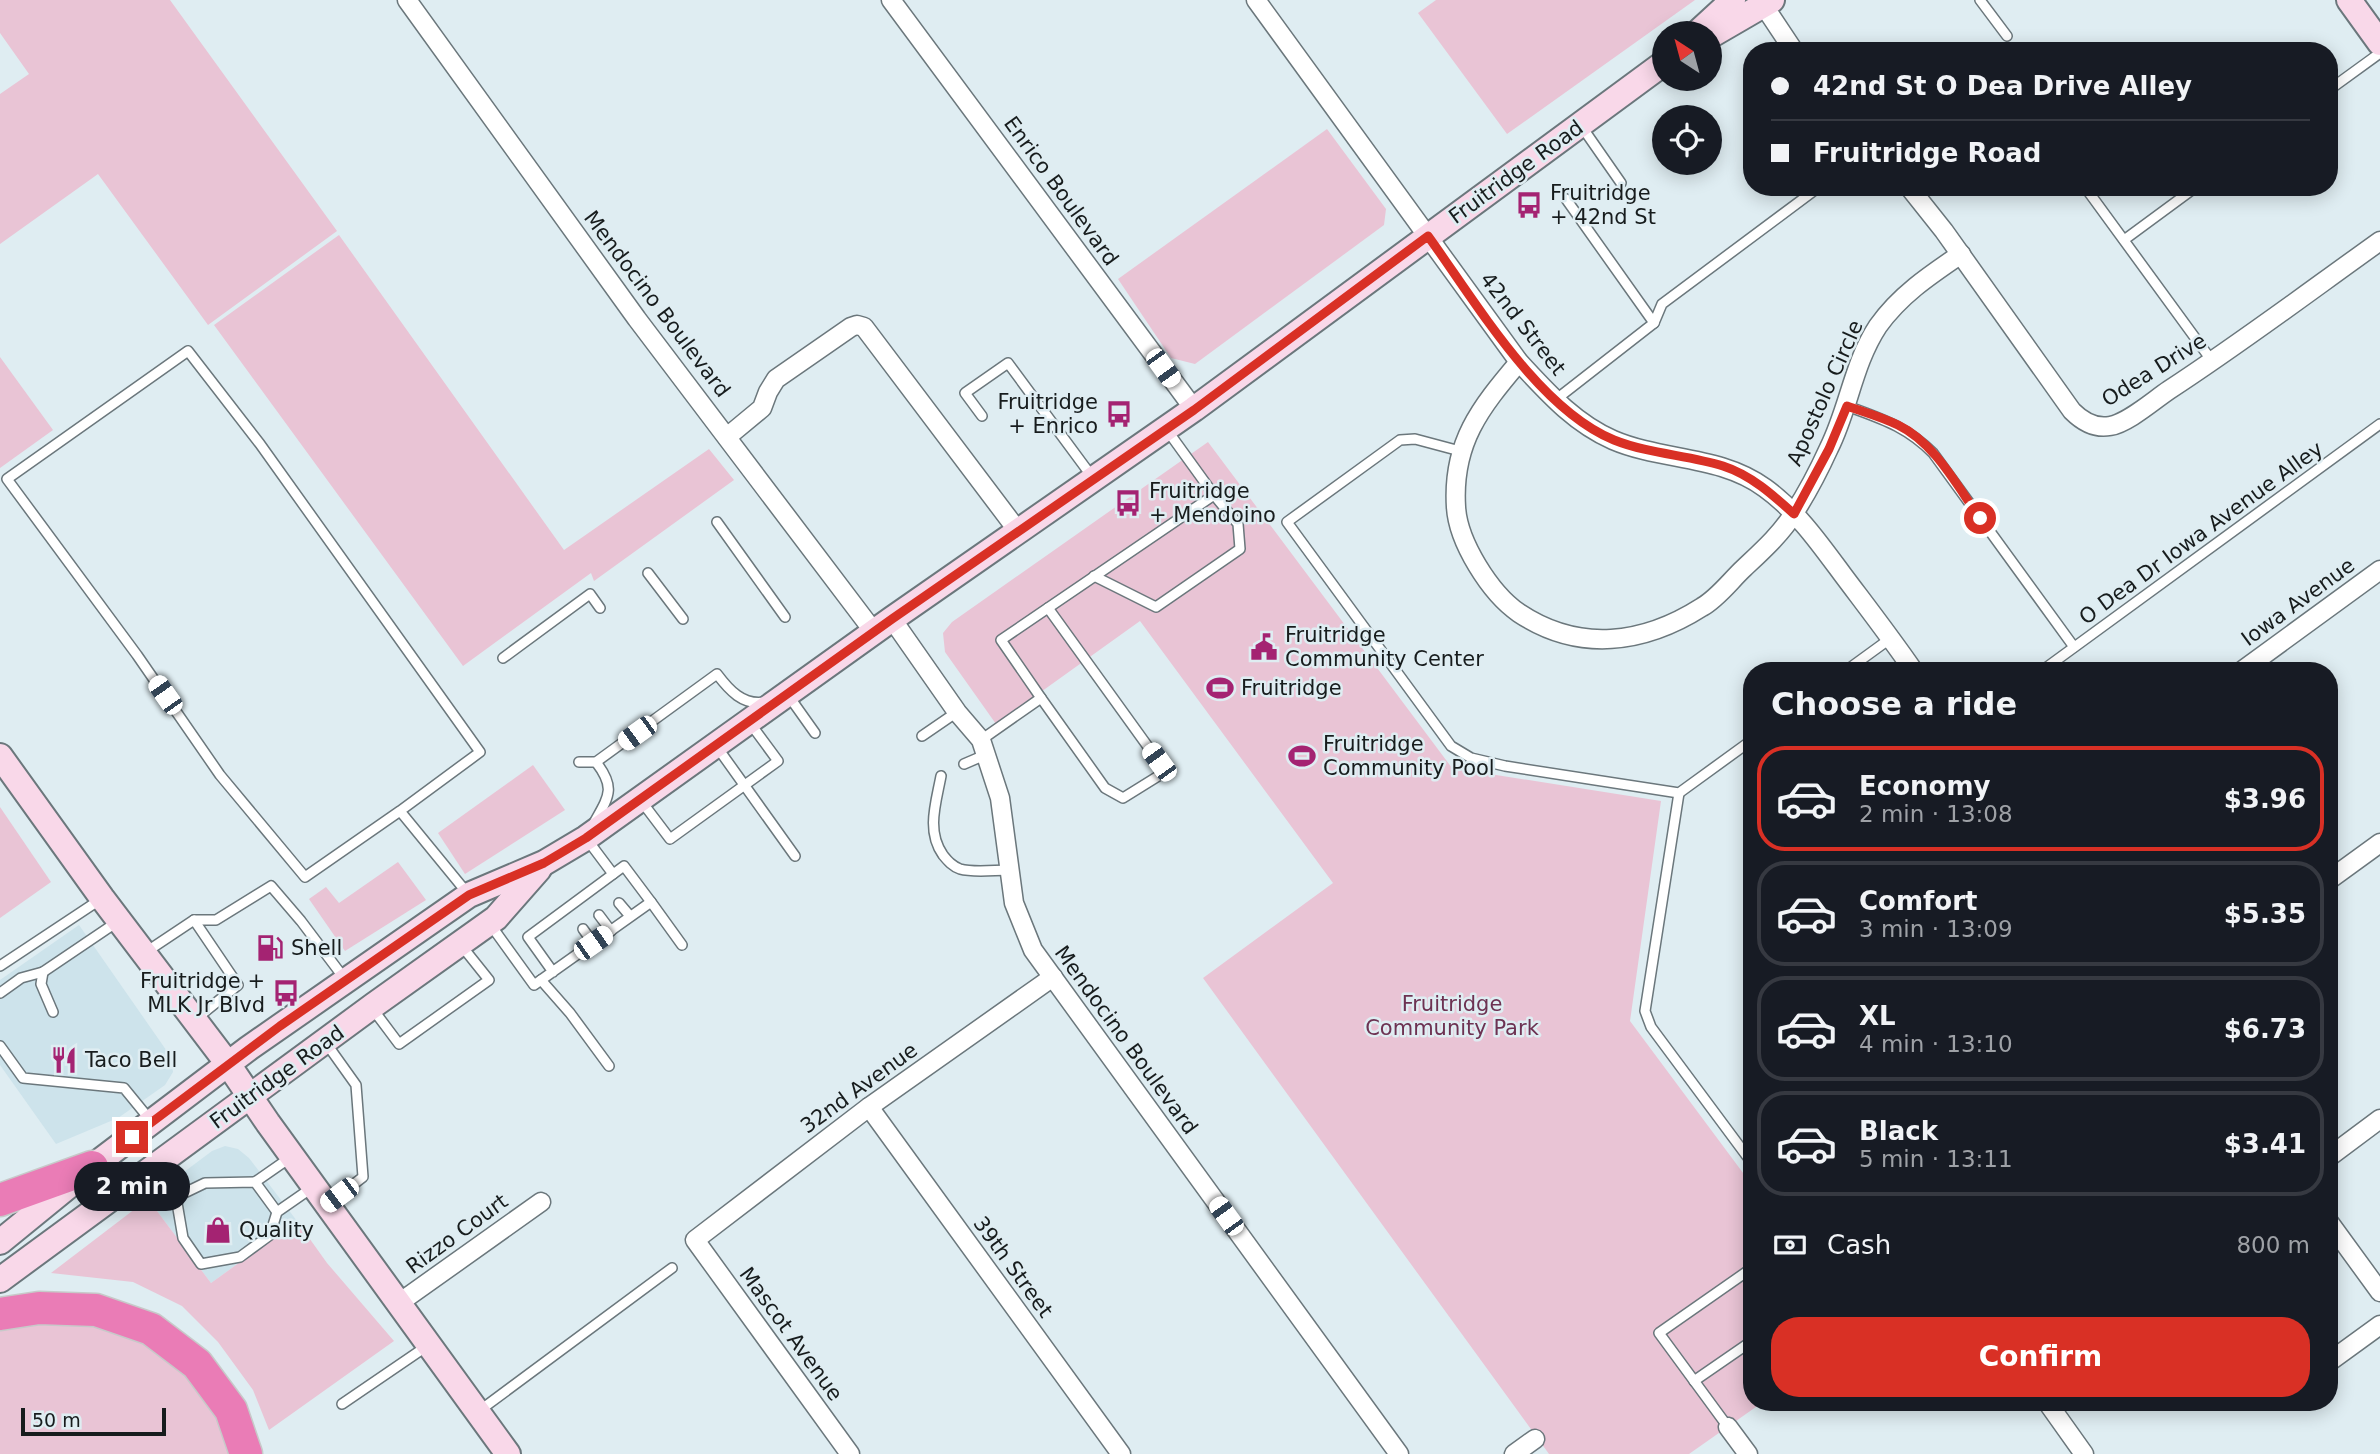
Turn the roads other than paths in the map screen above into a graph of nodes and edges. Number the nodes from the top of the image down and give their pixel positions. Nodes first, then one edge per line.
1 (407, 0) edge
2 (891, 0) edge
3 (1256, 0) edge
4 (1732, 0) edge
5 (1980, 0) edge
6 (2349, 0) edge
7 (1768, 3) edge
8 (1710, 21) edge
9 (1722, 29) edge
10 (2007, 36) dead end
11 (1789, 42) edge
12 (2380, 43) edge
13 (2380, 53) edge
14 (1652, 72) edge
15 (2338, 83) edge
16 (1581, 125) junction
17 (1621, 183) dead end
18 (1807, 196) edge
19 (1916, 196) edge
20 (2092, 196) edge
21 (2184, 196) edge
22 (1566, 199) dead end
23 (1428, 236) junction
24 (2124, 240) junction
25 (2380, 241) edge
26 (1961, 254) junction
27 (1654, 323) junction
28 (1519, 362) junction
29 (2212, 362) junction
30 (1555, 401) junction
31 (1847, 406) junction
32 (1194, 410) junction
33 (982, 416) dead end
34 (2380, 424) edge
35 (1166, 428) junction
36 (727, 437) junction
37 (1460, 451) junction
38 (1094, 479) junction
39 (1214, 495) junction
40 (1794, 514) junction
41 (717, 522) dead end
42 (1018, 531) junction
43 (2380, 570) edge
44 (648, 573) dead end
45 (1094, 576) junction
46 (600, 608) dead end
47 (1048, 608) junction
48 (785, 617) dead end
49 (683, 619) dead end
50 (883, 625) junction
51 (1891, 638) junction
52 (2074, 647) junction
53 (503, 657) dead end
54 (1858, 662) edge
55 (1908, 662) edge
56 (2054, 662) edge
57 (2254, 662) edge
58 (787, 694) junction
59 (1041, 698) junction
60 (957, 712) junction
61 (748, 722) junction
62 (815, 733) dead end
63 (922, 736) dead end
64 (716, 745) junction
65 (1743, 747) edge
66 (983, 748) junction
67 (0, 756) edge
68 (579, 762) dead end
69 (596, 762) junction
70 (964, 764) dead end
71 (941, 776) dead end
72 (743, 786) junction
73 (1679, 793) junction
74 (640, 799) junction
75 (400, 811) junction
76 (586, 838) junction
77 (2380, 843) edge
78 (795, 856) dead end
79 (544, 863) junction
80 (1009, 870) junction
81 (2338, 873) edge
82 (613, 874) junction
83 (469, 895) junction
84 (102, 898) junction
85 (619, 902) dead end
86 (650, 902) junction
87 (599, 915) dead end
88 (631, 916) junction
89 (194, 920) junction
90 (119, 921) junction
91 (489, 923) junction
92 (583, 929) dead end
93 (611, 931) junction
94 (593, 943) junction
95 (460, 944) junction
96 (682, 945) dead end
97 (144, 953) junction
98 (0, 966) edge
99 (43, 972) junction
100 (553, 972) junction
101 (1053, 977) junction
102 (541, 979) junction
103 (346, 980) junction
104 (0, 993) edge
105 (371, 1007) junction
106 (53, 1012) dead end
107 (195, 1020) junction
108 (326, 1042) junction
109 (0, 1046) edge
110 (228, 1064) junction
111 (609, 1066) dead end
112 (250, 1097) junction
113 (869, 1107) junction
114 (2380, 1119) edge
115 (152, 1121) junction
116 (2338, 1150) edge
117 (1743, 1151) edge
118 (293, 1156) junction
119 (92, 1167) junction
120 (153, 1167) junction
121 (255, 1182) junction
122 (321, 1195) junction
123 (176, 1197) junction
124 (0, 1199) edge
125 (541, 1202) dead end
126 (277, 1212) junction
127 (2338, 1234) edge
128 (695, 1240) joint
129 (0, 1242) edge
130 (672, 1268) dead end
131 (1743, 1274) edge
132 (0, 1280) edge
133 (2380, 1292) edge
134 (399, 1303) junction
135 (0, 1314) edge
136 (2380, 1325) edge
137 (429, 1345) junction
138 (1743, 1347) edge
139 (2338, 1355) edge
140 (1694, 1381) junction
141 (342, 1404) dead end
142 (2053, 1411) edge
143 (478, 1412) junction
144 (1728, 1427) joint
145 (1535, 1439) dead end
146 (246, 1454) edge
147 (508, 1454) edge
148 (850, 1454) edge
149 (1121, 1454) edge
150 (1399, 1454) edge
151 (1514, 1454) edge
152 (1748, 1454) edge
153 (2084, 1454) edge

1 - 36 street, Mendocino Boulevard
2 - 32 street, Enrico Boulevard
3 - 23 street, 42nd Street
4 - 8 main road
5 - 10 lane
6 - 12 main road
7 - 9 main road
7 - 11 street
13 - 15 lane
14 - 16 main road, Fruitridge Road
16 - 17 lane
16 - 23 main road, Fruitridge Road
18 - 27 lane
19 - 26 street, Odea Drive
20 - 24 lane
21 - 24 lane
22 - 27 lane
23 - 28 street, 42nd Street
23 - 32 main road, Fruitridge Road
24 - 29 lane
25 - 29 street, Odea Drive
26 - 29 street, Odea Drive
26 - 31 street, Apostolo Circle
27 - 30 lane
28 - 30 street, 42nd Street
28 - 37 street, Apostolo Circle
30 - 40 street, 42nd Street
31 - 40 street, Apostolo Circle
31 - 52 lane
32 - 35 main road, Fruitridge Road
33 - 38 lane
34 - 52 lane, O Dea Dr Iowa Avenue Alley
35 - 38 main road, Fruitridge Road
35 - 39 lane
36 - 42 street
36 - 50 street, Mendocino Boulevard
37 - 40 street, Apostolo Circle
37 - 73 lane
38 - 42 main road, Fruitridge Road
39 - 45 lane
39 - 45 lane
40 - 51 street, 42nd Street
41 - 48 lane
42 - 50 main road, Fruitridge Road
43 - 57 street, Iowa Avenue
44 - 49 lane
45 - 47 lane
46 - 53 lane
47 - 59 lane
47 - 59 lane
50 - 58 main road, Fruitridge Road
50 - 60 street, Mendocino Boulevard
51 - 54 lane
51 - 55 street, 42nd Street
52 - 56 lane, O Dea Dr Iowa Avenue Alley
58 - 61 main road, Fruitridge Road
58 - 62 lane
58 - 69 lane
59 - 66 lane
60 - 63 lane
60 - 66 street, Mendocino Boulevard
61 - 64 main road, Fruitridge Road
61 - 72 lane
64 - 72 lane
64 - 74 main road, Fruitridge Road
65 - 73 lane
66 - 70 lane
66 - 80 street, Mendocino Boulevard
67 - 84 main road
68 - 69 lane
69 - 76 lane
71 - 80 lane
72 - 74 lane
72 - 78 lane
73 - 117 lane
74 - 76 main road, Fruitridge Road
75 - 75 lane
75 - 83 lane
76 - 79 main road, Fruitridge Road
76 - 82 lane
77 - 81 street
79 - 83 main road, Fruitridge Road
79 - 91 main road, Fruitridge Road
80 - 101 street, Mendocino Boulevard
82 - 86 lane
82 - 100 lane
83 - 103 main road, Fruitridge Road
84 - 90 main road
84 - 98 lane
85 - 88 lane
86 - 88 lane
86 - 96 lane
87 - 93 lane
88 - 93 lane
89 - 97 lane
89 - 103 lane
89 - 107 lane
90 - 97 main road
90 - 99 lane
91 - 95 main road, Fruitridge Road
91 - 102 lane
92 - 94 lane
93 - 94 lane
94 - 100 lane
95 - 105 main road, Fruitridge Road
95 - 105 lane
97 - 107 main road
99 - 104 lane
99 - 106 lane
100 - 102 lane
101 - 113 street, 32nd Avenue
101 - 150 street, Mendocino Boulevard
102 - 111 lane
103 - 110 main road, Fruitridge Road
105 - 108 main road, Fruitridge Road
107 - 110 main road
108 - 112 main road, Fruitridge Road
108 - 122 lane
109 - 115 lane
110 - 112 main road
110 - 115 main road, Fruitridge Road
112 - 118 main road
112 - 120 main road, Fruitridge Road
113 - 128 street, 32nd Avenue
113 - 149 street, 39th Street
114 - 116 street
115 - 119 main road, Fruitridge Road
118 - 121 lane
118 - 122 main road
119 - 124 highway
119 - 129 main road, Fruitridge Road
120 - 123 lane
120 - 132 main road, Fruitridge Road
121 - 123 lane
121 - 126 lane
122 - 126 lane
122 - 134 main road
123 - 126 lane
125 - 134 street, Rizzo Court
127 - 133 street
128 - 148 street, Mascot Avenue
130 - 143 lane
131 - 140 lane
134 - 137 main road
135 - 146 highway
136 - 139 street
137 - 141 lane
137 - 143 main road
138 - 140 lane
140 - 144 lane
142 - 153 street
143 - 147 main road
144 - 152 street
145 - 151 street

